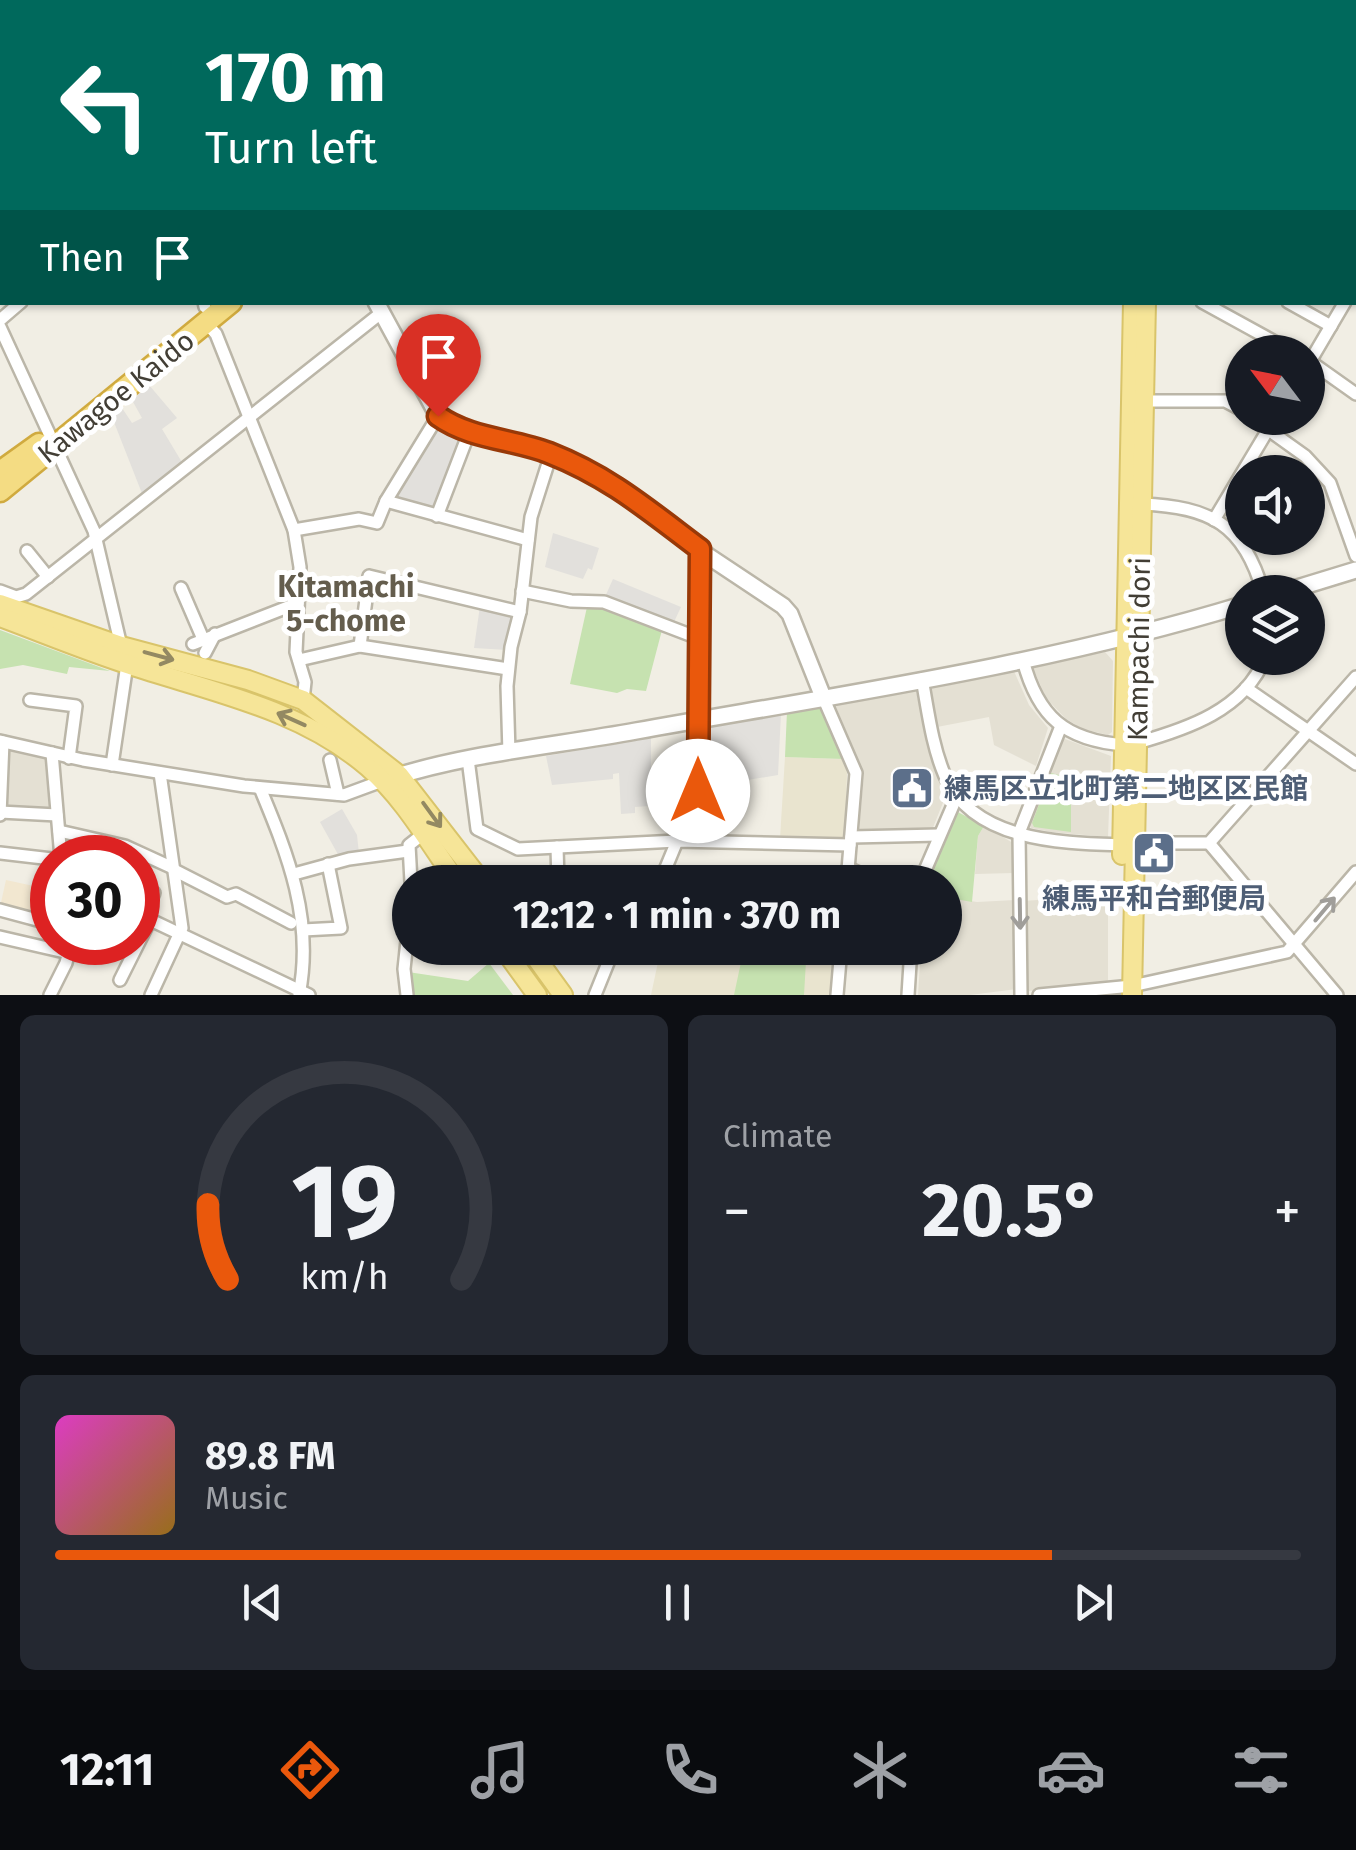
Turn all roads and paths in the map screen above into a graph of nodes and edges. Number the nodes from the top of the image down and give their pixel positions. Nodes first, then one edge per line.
1 (18, 305) edge
2 (1133, 305) edge
3 (1146, 305) edge
4 (1208, 305) edge
5 (1293, 305) edge
6 (1343, 305) edge
7 (378, 308) edge
8 (207, 309) edge
9 (0, 323) edge
10 (1330, 326) junction
11 (1263, 335) edge
12 (1324, 335) edge
13 (1325, 373) edge
14 (1356, 394) edge
15 (1144, 401) junction
16 (1225, 402) edge
17 (438, 416) junction
18 (249, 417) junction
19 (470, 430) junction
20 (1265, 435) edge
21 (1284, 435) edge
22 (52, 442) junction
23 (551, 454) junction
24 (0, 472) edge
25 (0, 492) edge
26 (386, 501) junction
27 (1142, 504) junction
28 (438, 516) junction
29 (1214, 520) junction
30 (294, 530) junction
31 (96, 539) junction
32 (528, 540) junction
33 (700, 549) junction
34 (27, 551) dead end
35 (1356, 556) edge
36 (1356, 570) edge
37 (1257, 575) edge
38 (48, 576) junction
39 (1325, 579) edge
40 (182, 588) dead end
41 (0, 591) edge
42 (522, 591) junction
43 (298, 603) junction
44 (0, 604) edge
45 (1225, 610) edge
46 (520, 612) junction
47 (0, 616) edge
48 (1132, 637) junction
49 (698, 638) junction
50 (203, 639) junction
51 (120, 646) junction
52 (360, 646) junction
53 (205, 653) dead end
54 (299, 660) junction
55 (1023, 660) junction
56 (127, 664) junction
57 (508, 669) junction
58 (1254, 675) edge
59 (1356, 677) edge
60 (922, 679) junction
61 (1246, 688) junction
62 (823, 698) junction
63 (30, 700) dead end
64 (303, 700) junction
65 (698, 720) junction
66 (1060, 726) junction
67 (1310, 732) junction
68 (1, 741) edge
69 (1131, 744) junction
70 (508, 753) junction
71 (52, 754) junction
72 (69, 758) junction
73 (468, 758) junction
74 (330, 760) dead end
75 (1356, 764) edge
76 (112, 765) junction
77 (160, 773) junction
78 (391, 778) junction
79 (260, 788) junction
80 (338, 794) junction
81 (956, 796) junction
82 (0, 814) edge
83 (57, 815) junction
84 (59, 831) junction
85 (130, 832) dead end
86 (1019, 833) junction
87 (423, 834) junction
88 (59, 835) edge
89 (72, 835) edge
90 (130, 835) edge
91 (939, 835) junction
92 (698, 840) junction
93 (677, 841) junction
94 (850, 841) junction
95 (1208, 843) junction
96 (1129, 844) junction
97 (557, 847) junction
98 (408, 851) junction
99 (0, 853) edge
100 (30, 856) edge
101 (328, 864) junction
102 (409, 865) edge
103 (445, 865) edge
104 (467, 865) edge
105 (558, 865) edge
106 (667, 865) edge
107 (848, 865) edge
108 (927, 865) edge
109 (160, 867) edge
110 (173, 869) junction
111 (1356, 872) edge
112 (294, 874) junction
113 (0, 910) edge
114 (30, 918) edge
115 (160, 924) edge
116 (297, 927) junction
117 (181, 934) junction
118 (0, 937) edge
119 (30, 942) edge
120 (1294, 945) junction
121 (63, 965) edge
122 (125, 965) edge
123 (404, 965) edge
124 (515, 965) edge
125 (541, 965) edge
126 (607, 965) edge
127 (841, 965) edge
128 (910, 965) edge
129 (120, 980) dead end
130 (1126, 991) edge
131 (303, 994) edge
132 (50, 995) edge
133 (151, 995) edge
134 (406, 995) edge
135 (537, 995) edge
136 (563, 995) edge
137 (595, 995) edge
138 (838, 995) edge
139 (908, 995) edge
140 (1021, 995) edge
141 (1039, 995) edge
142 (1338, 995) edge

1 - 9 street
2 - 48 main road, Kampachi dori
3 - 15 main road, Kampachi dori
4 - 11 street
5 - 10 street
6 - 10 street
7 - 17 street
7 - 18 street
8 - 18 street
8 - 22 highway, Kawagoe Kaido
9 - 22 street
10 - 12 street
13 - 14 street
15 - 16 street
15 - 27 main road, Kampachi dori
17 - 19 street
17 - 26 street
18 - 30 street
18 - 31 street
19 - 23 street
19 - 28 street
20 - 29 street
21 - 35 street
22 - 24 highway, Kawagoe Kaido
22 - 25 highway, Kawagoe Kaido
22 - 31 street
23 - 32 street
23 - 33 street
26 - 28 street
26 - 30 street
27 - 29 street
27 - 48 main road, Kampachi dori
28 - 32 street
29 - 37 street
30 - 43 street
31 - 38 street
31 - 51 street
32 - 42 street
33 - 49 street
33 - 62 street
34 - 38 street
36 - 39 street
38 - 41 street
40 - 50 street
42 - 46 street
42 - 49 street
43 - 50 street
43 - 54 street
44 - 51 main road
45 - 48 street
46 - 52 street
46 - 57 street
47 - 56 main road
48 - 55 street
48 - 69 main road, Kampachi dori
49 - 65 street
50 - 53 street
51 -> 64 main road
52 - 54 street
52 - 57 street
54 - 64 street
55 - 60 street
55 - 66 street
56 - 76 street
78 -> 56 main road
57 - 70 street
58 - 61 street
59 - 67 street
60 - 62 street
60 - 81 street
61 - 67 street
61 - 69 street
62 - 65 street
62 - 94 street
63 - 72 street
64 - 78 main road
65 - 70 street
65 - 92 street
66 - 69 street
66 - 86 street
67 - 75 street
67 - 95 street
68 - 71 street
68 - 82 street
69 - 96 main road, Kampachi dori
70 - 73 street
71 - 72 street
71 - 83 street
72 - 76 street
73 - 78 street
73 - 97 street
74 - 80 street
76 - 77 street
77 - 79 street
77 - 110 street
78 - 80 street
78 - 87 main road
78 -> 104 main road
79 - 80 street
79 - 112 street
81 - 86 street
81 - 91 street
82 - 83 street
83 - 84 street
84 - 88 street
84 - 89 street
85 - 90 street
86 - 96 street
86 -> 140 street
87 - 98 street
87 - 103 main road
91 - 94 street
91 - 108 street
92 - 93 street
92 - 94 street
93 - 97 street
93 - 106 street
94 - 107 street
95 - 96 street
95 - 120 street
96 - 130 main road, Kampachi dori
97 - 105 street
98 - 101 street
98 - 102 street
99 - 100 street
101 - 112 street
101 - 116 street
109 - 110 street
110 - 116 street
110 - 117 street
120 -> 111 street
112 - 116 street
113 - 114 street
115 - 117 street
116 - 131 street
117 - 131 street
117 - 133 street
118 - 119 street
120 - 130 street
120 - 142 street
121 - 132 street
122 - 129 street
123 - 134 street
124 - 135 main road
125 - 136 main road
126 - 137 street
127 - 138 street
128 - 139 street
130 - 141 street

